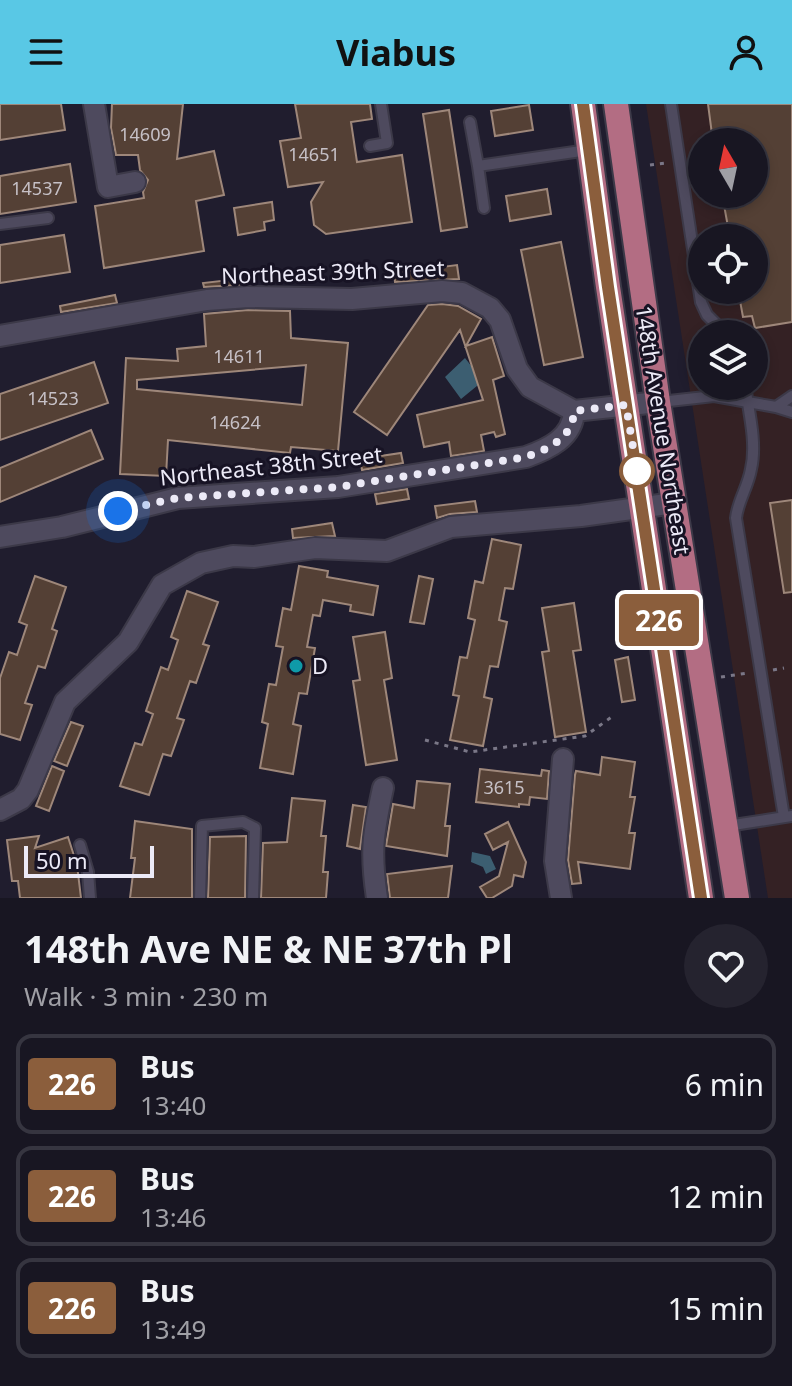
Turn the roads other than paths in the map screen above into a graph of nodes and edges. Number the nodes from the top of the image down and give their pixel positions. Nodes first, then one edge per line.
1 (94, 104) edge
2 (381, 104) edge
3 (583, 104) edge
4 (616, 104) edge
5 (671, 104) edge
6 (470, 122) dead end
7 (370, 146) dead end
8 (590, 150) junction
9 (478, 166) junction
10 (135, 182) dead end
11 (484, 208) dead end
12 (48, 218) dead end
13 (0, 224) edge
14 (712, 320) edge
15 (0, 336) edge
16 (792, 396) edge
17 (658, 402) junction
18 (747, 402) junction
19 (626, 405) junction
20 (776, 407) junction
21 (574, 411) junction
22 (792, 412) edge
23 (674, 503) junction
24 (642, 508) junction
25 (0, 537) edge
26 (563, 759) dead end
27 (383, 788) dead end
28 (0, 810) edge
29 (788, 817) edge
30 (726, 826) junction
31 (80, 845) dead end
32 (90, 898) edge
33 (200, 898) edge
34 (253, 898) edge
35 (377, 898) edge
36 (561, 898) edge
37 (701, 898) edge
38 (737, 898) edge

1 - 10 street
2 - 7 lane
3 - 8 main road, 148th Avenue Northeast
4 - 17 main road, 148th Avenue Northeast
5 - 14 lane
6 - 9 lane
8 - 9 lane
8 - 19 main road, 148th Avenue Northeast
9 - 11 lane
12 - 13 lane
15 - 21 street, Northeast 39th Street
16 - 20 lane
17 - 18 lane
17 - 19 street
17 - 23 main road, 148th Avenue Northeast
18 - 20 lane
18 - 29 lane
19 - 21 street
19 - 24 main road, 148th Avenue Northeast
20 - 22 lane
21 - 25 street, Northeast 38th Street
23 - 24 street
23 - 30 main road, 148th Avenue Northeast
24 - 28 street
24 - 37 main road, 148th Avenue Northeast
26 - 36 street
27 - 35 street
29 - 30 lane
30 - 38 main road, 148th Avenue Northeast
31 - 32 lane
33 - 34 lane

